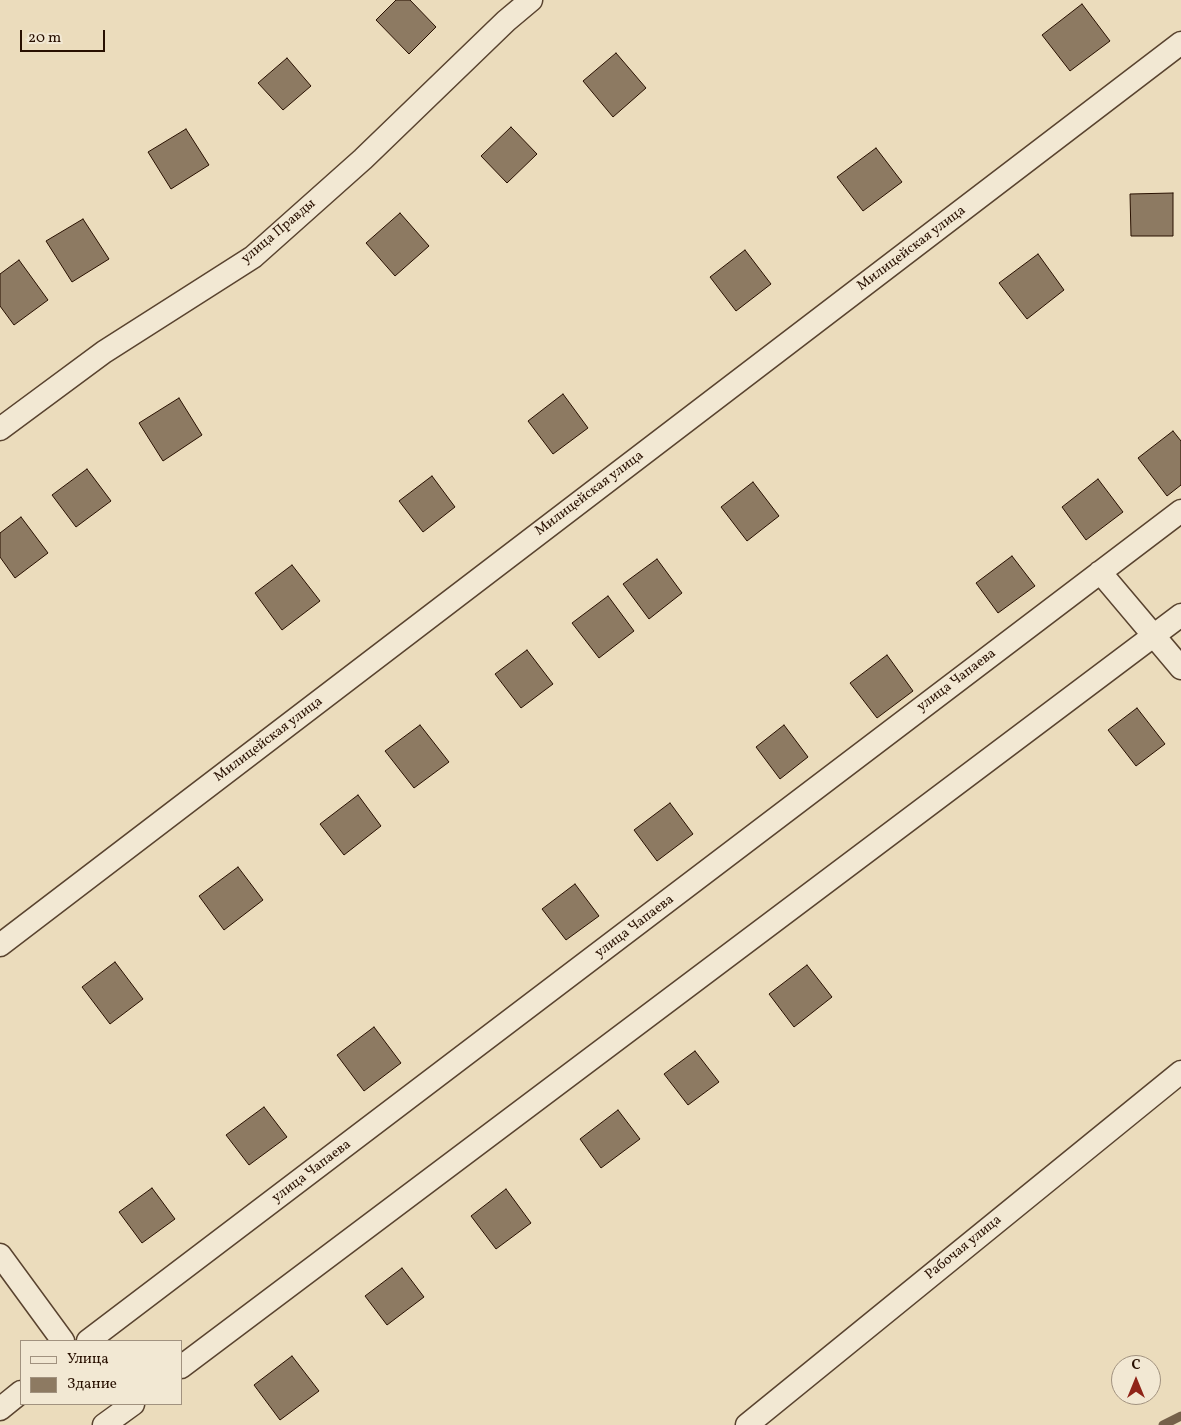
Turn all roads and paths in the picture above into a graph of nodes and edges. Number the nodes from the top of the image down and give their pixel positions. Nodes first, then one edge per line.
1 (531, 0) edge
2 (1181, 43) edge
3 (0, 429) edge
4 (1181, 511) edge
5 (1100, 572) junction
6 (1181, 615) edge
7 (1154, 635) junction
8 (1181, 668) edge
9 (0, 945) edge
10 (1181, 1072) edge
11 (0, 1255) edge
12 (62, 1340) edge
13 (89, 1340) edge
14 (182, 1366) edge
15 (20, 1393) edge
16 (0, 1409) edge
17 (747, 1425) edge

1 - 3 street, улица Правды
2 - 9 street, Милицейская улица
4 - 5 street, улица Чапаева
5 - 7 street
5 - 13 street, улица Чапаева
6 - 7 street
7 - 8 street
7 - 14 street
10 - 17 street, Рабочая улица
11 - 12 street
15 - 16 street

